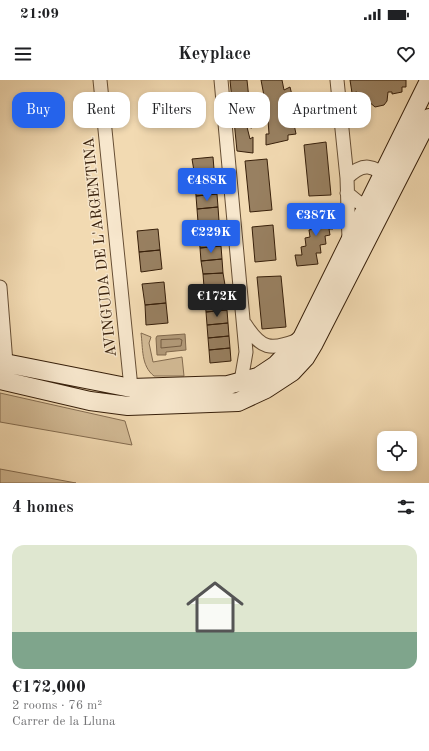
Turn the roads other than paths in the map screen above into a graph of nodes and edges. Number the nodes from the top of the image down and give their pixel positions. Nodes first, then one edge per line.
1 (100, 80) edge
2 (221, 80) edge
3 (337, 80) edge
4 (429, 81) edge
5 (425, 127) edge
6 (387, 176) junction
7 (347, 178) junction
8 (347, 193) junction
9 (372, 205) junction
10 (355, 248) junction
11 (0, 287) edge
12 (243, 321) junction
13 (302, 338) junction
14 (5, 367) edge
15 (0, 380) edge
16 (241, 381) junction
17 (131, 388) junction
18 (66, 395) junction
19 (90, 401) junction
20 (211, 403) junction

1 - 17 street, AVINGUDA DE L'ARGENTINA
2 - 12 street
3 - 7 street
4 - 6 street
5 - 6 street
5 - 10 street
6 - 7 street
6 - 9 street
7 - 8 street
8 - 9 street
8 - 10 street
9 - 10 street
10 - 13 street
10 - 20 street
11 - 14 street
12 - 13 street
12 - 16 street
13 - 16 street
14 - 17 street
14 - 18 street
15 - 18 street
16 - 17 street
17 - 19 street
17 - 20 street
18 - 19 street
19 - 20 street

